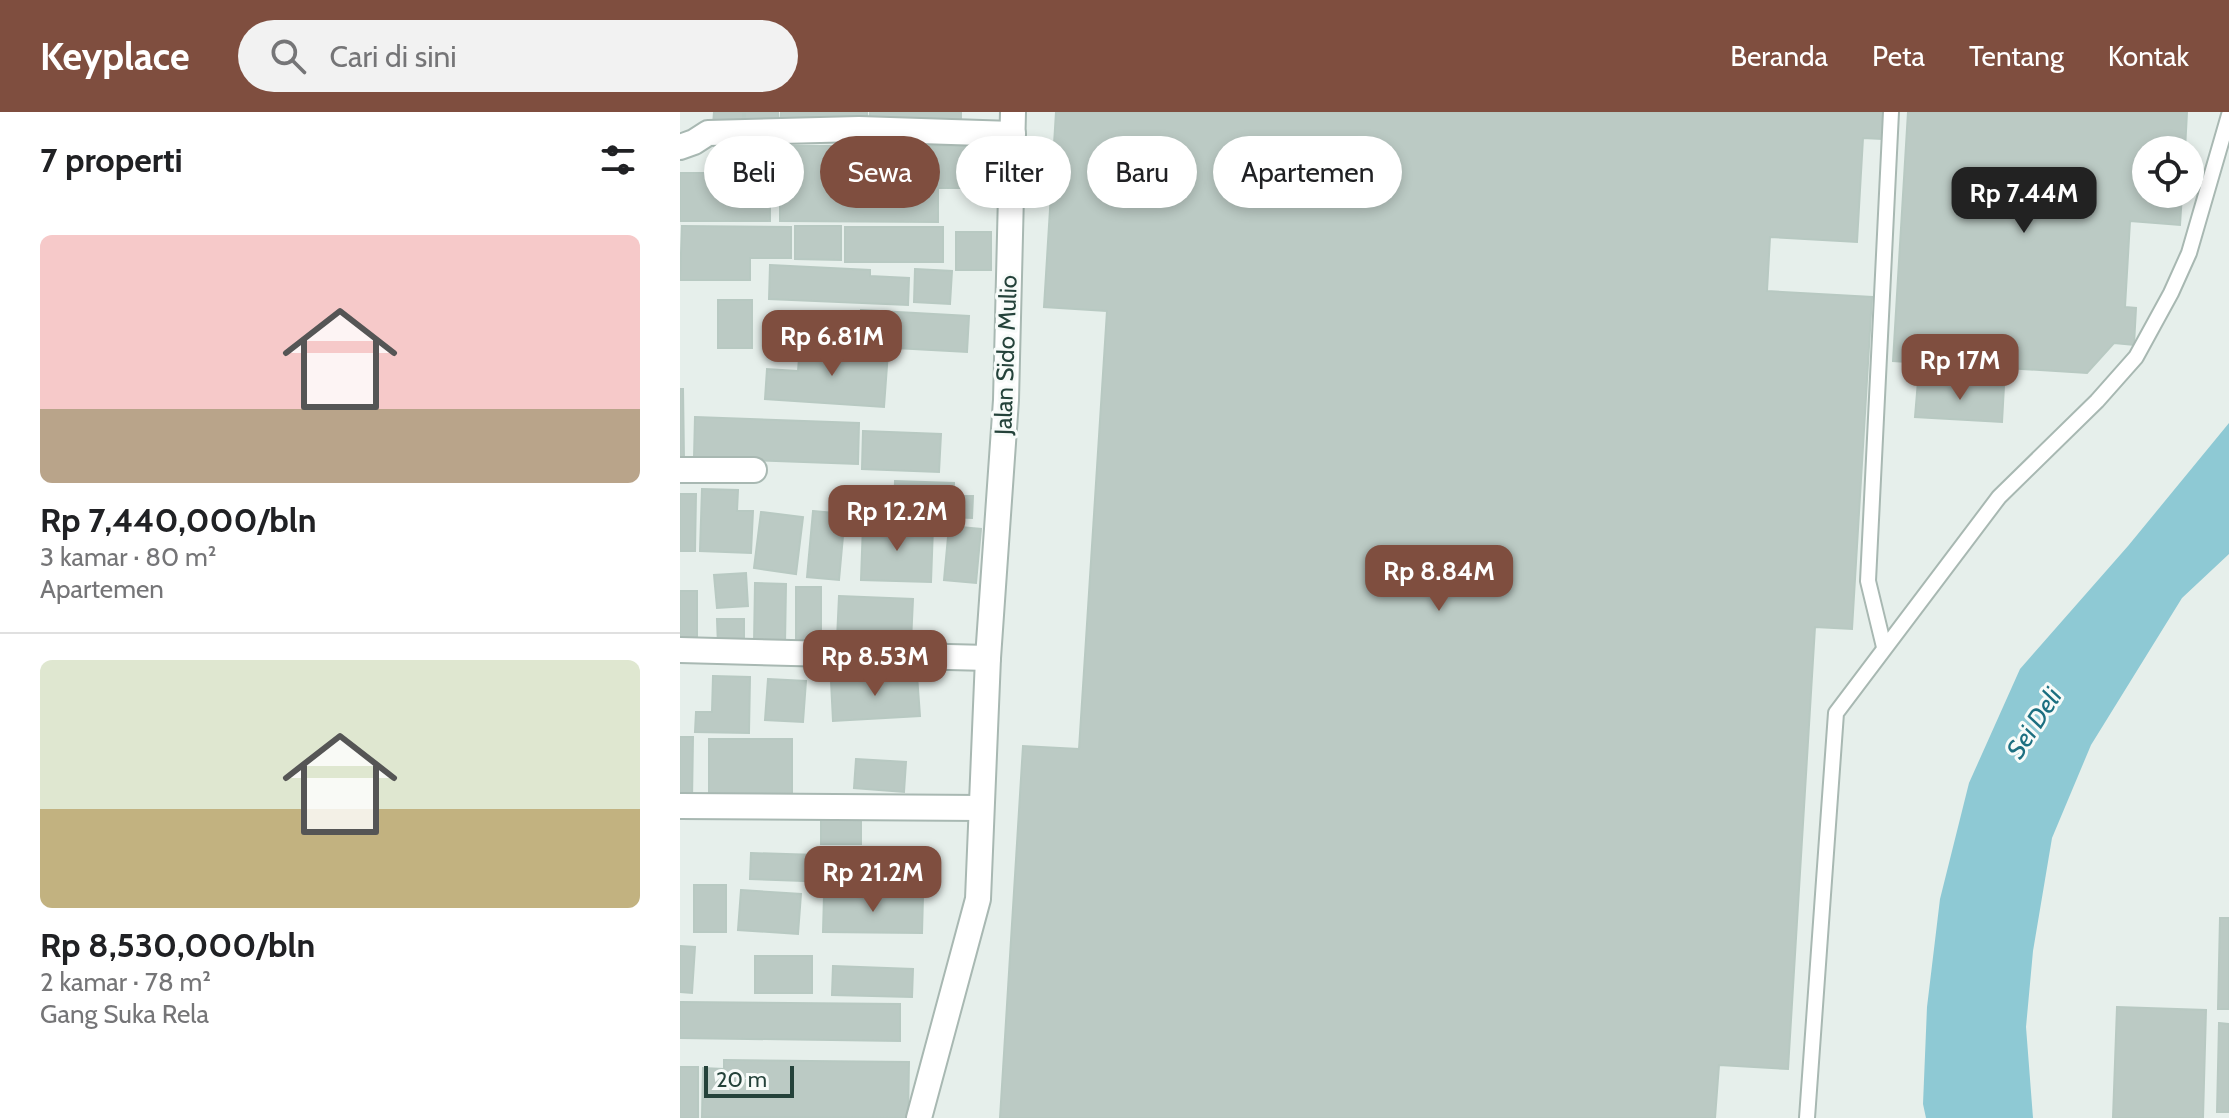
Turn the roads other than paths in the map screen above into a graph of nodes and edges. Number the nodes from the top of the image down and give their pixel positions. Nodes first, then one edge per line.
1 (1891, 112) edge
2 (2229, 115) edge
3 (1013, 123) edge
4 (680, 147) edge
5 (680, 470) edge
6 (754, 470) dead end
7 (1884, 647) junction
8 (680, 650) edge
9 (988, 658) junction
10 (680, 806) edge
11 (981, 808) junction
12 (919, 1118) edge
13 (1807, 1118) edge

1 - 7 lane
2 - 7 lane
3 - 4 street
3 - 9 street, Jalan Sido Mulio
5 - 6 street
7 - 13 lane
8 - 9 street
9 - 11 street, Jalan Sido Mulio
10 - 11 street
11 - 12 street, Jalan Sido Mulio

